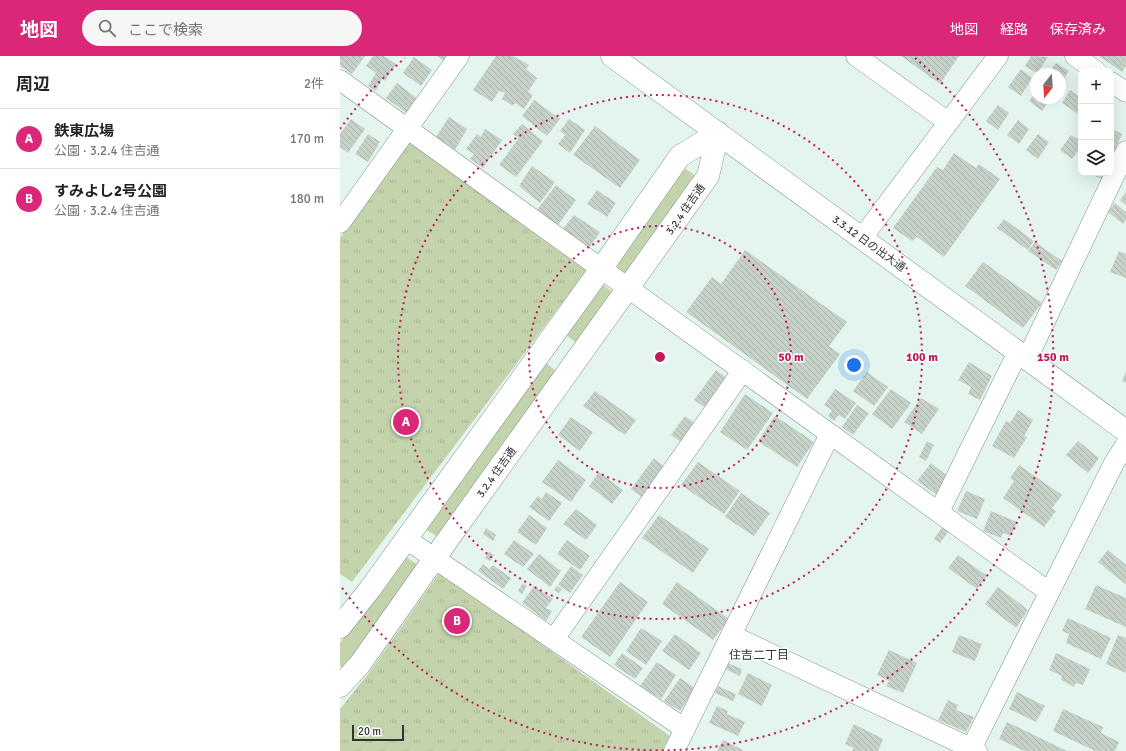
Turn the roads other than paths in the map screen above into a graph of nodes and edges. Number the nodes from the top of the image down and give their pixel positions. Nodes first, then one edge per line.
1 (459, 56) edge
2 (612, 56) edge
3 (856, 56) edge
4 (998, 56) edge
5 (1075, 56) edge
6 (1092, 68) edge
7 (340, 80) edge
8 (948, 122) junction
9 (408, 128) junction
10 (718, 133) junction
11 (1126, 150) edge
12 (340, 223) edge
13 (862, 238) junction
14 (601, 269) junction
15 (629, 288) junction
16 (1022, 355) junction
17 (743, 370) junction
18 (1126, 431) edge
19 (830, 434) junction
20 (1126, 444) edge
21 (939, 512) junction
22 (406, 539) junction
23 (435, 558) junction
24 (1049, 592) junction
25 (340, 627) edge
26 (731, 635) junction
27 (554, 639) junction
28 (340, 686) edge
29 (685, 729) junction
30 (973, 750) edge
31 (674, 751) edge

1 - 9 street
2 - 10 street, 3.3.12 日の出大通
3 - 8 street
4 - 8 street
5 - 6 street
7 - 9 street
8 - 13 street
9 - 12 street
9 - 14 street
10 - 13 street, 3.3.12 日の出大通
10 - 14 street
10 - 15 street, 3.2.4 住吉通
11 - 16 street
13 - 16 street, 3.3.12 日の出大通
14 - 15 street
14 - 22 street
15 - 17 street
15 - 23 street, 3.2.4 住吉通
16 - 18 street, 3.3.12 日の出大通
16 - 21 street
17 - 19 street
17 - 27 street
19 - 21 street
19 - 26 street
20 - 24 street
21 - 24 street
22 - 23 street
22 - 25 street
23 - 27 street
23 - 28 street, 3.2.4 住吉通
24 - 30 street
26 - 29 street
26 - 30 street
27 - 29 street
29 - 31 street

